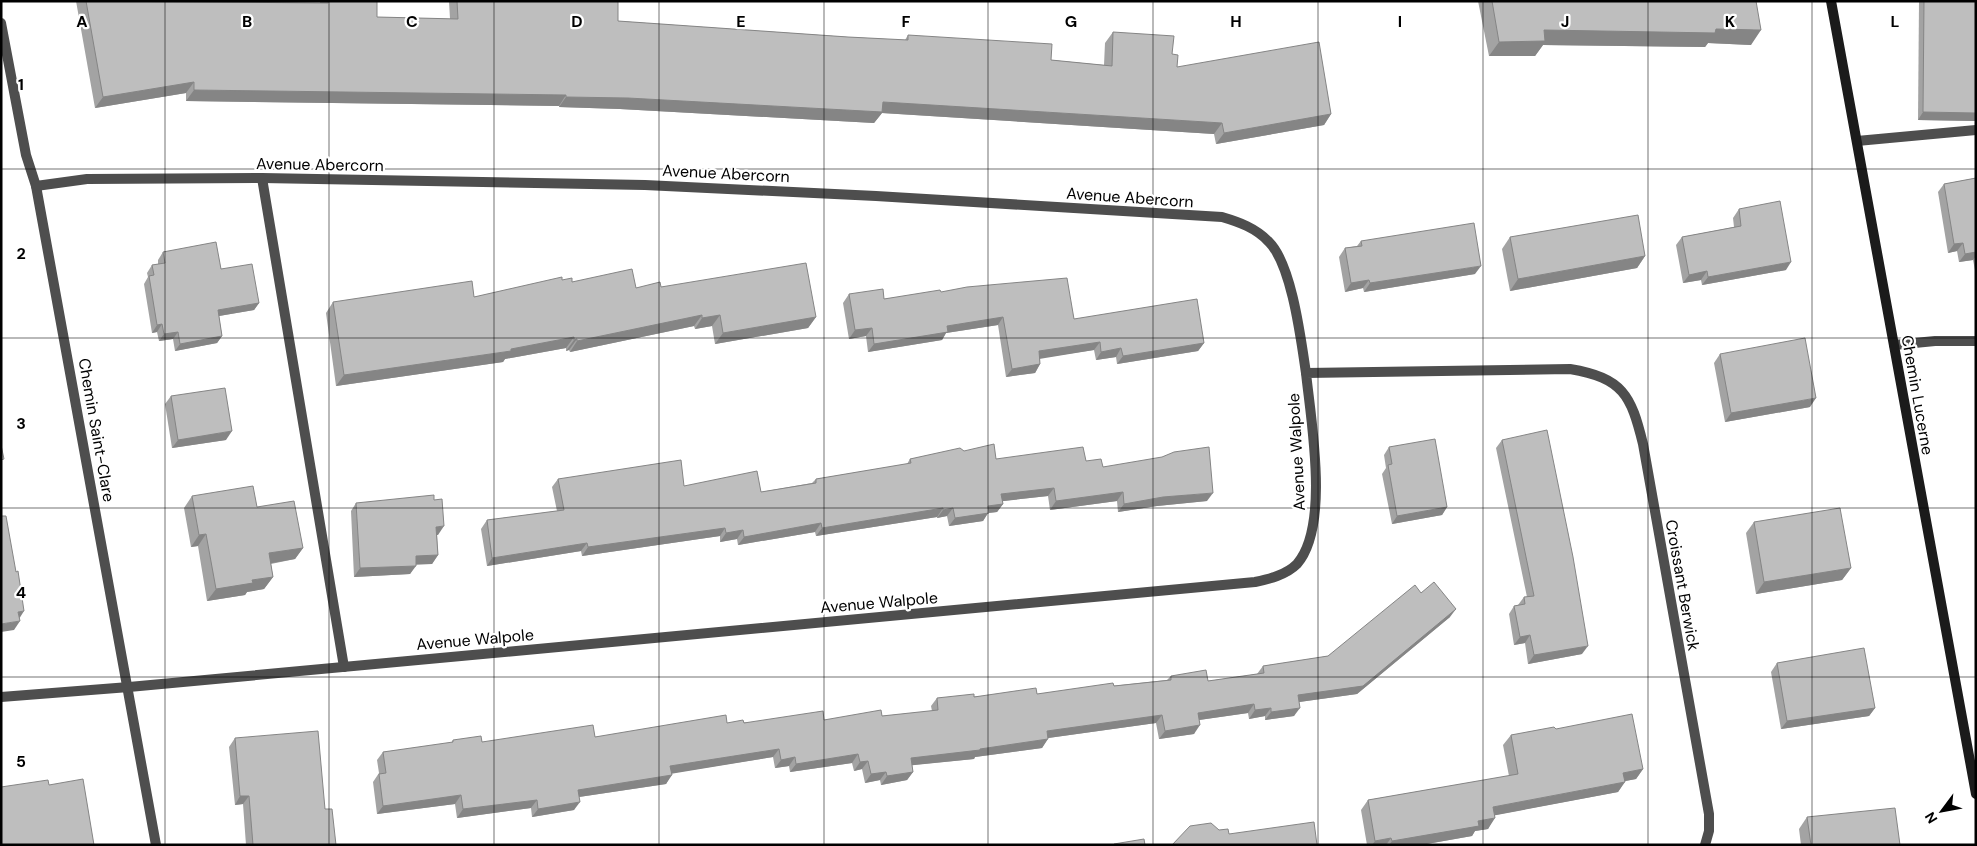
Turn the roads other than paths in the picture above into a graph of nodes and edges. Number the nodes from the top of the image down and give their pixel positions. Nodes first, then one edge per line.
1 (1831, 1) edge
2 (1, 23) edge
3 (1976, 130) edge
4 (1857, 141) junction
5 (262, 178) junction
6 (36, 186) junction
7 (1976, 342) edge
8 (1894, 345) junction
9 (1570, 368) joint
10 (1306, 373) junction
11 (344, 667) junction
12 (128, 687) junction
13 (1, 697) edge
14 (1976, 794) edge
15 (156, 845) edge
16 (1705, 845) edge

1 - 4 main road, Chemin Lucerne
2 - 6 street, Chemin Saint-Clare
3 - 4 street
4 - 8 main road, Chemin Lucerne
5 - 6 street, Avenue Abercorn
5 - 10 street, Avenue Abercorn
5 - 11 street
6 - 12 street, Chemin Saint-Clare
7 - 8 street
8 - 14 main road, Chemin Lucerne
9 - 10 street, Avenue Walpole
9 - 16 street, Croissant Berwick
10 - 11 street, Avenue Walpole
11 - 12 street, Avenue Walpole
12 - 13 street, Avenue Walpole
12 - 15 street, Chemin Saint-Clare

